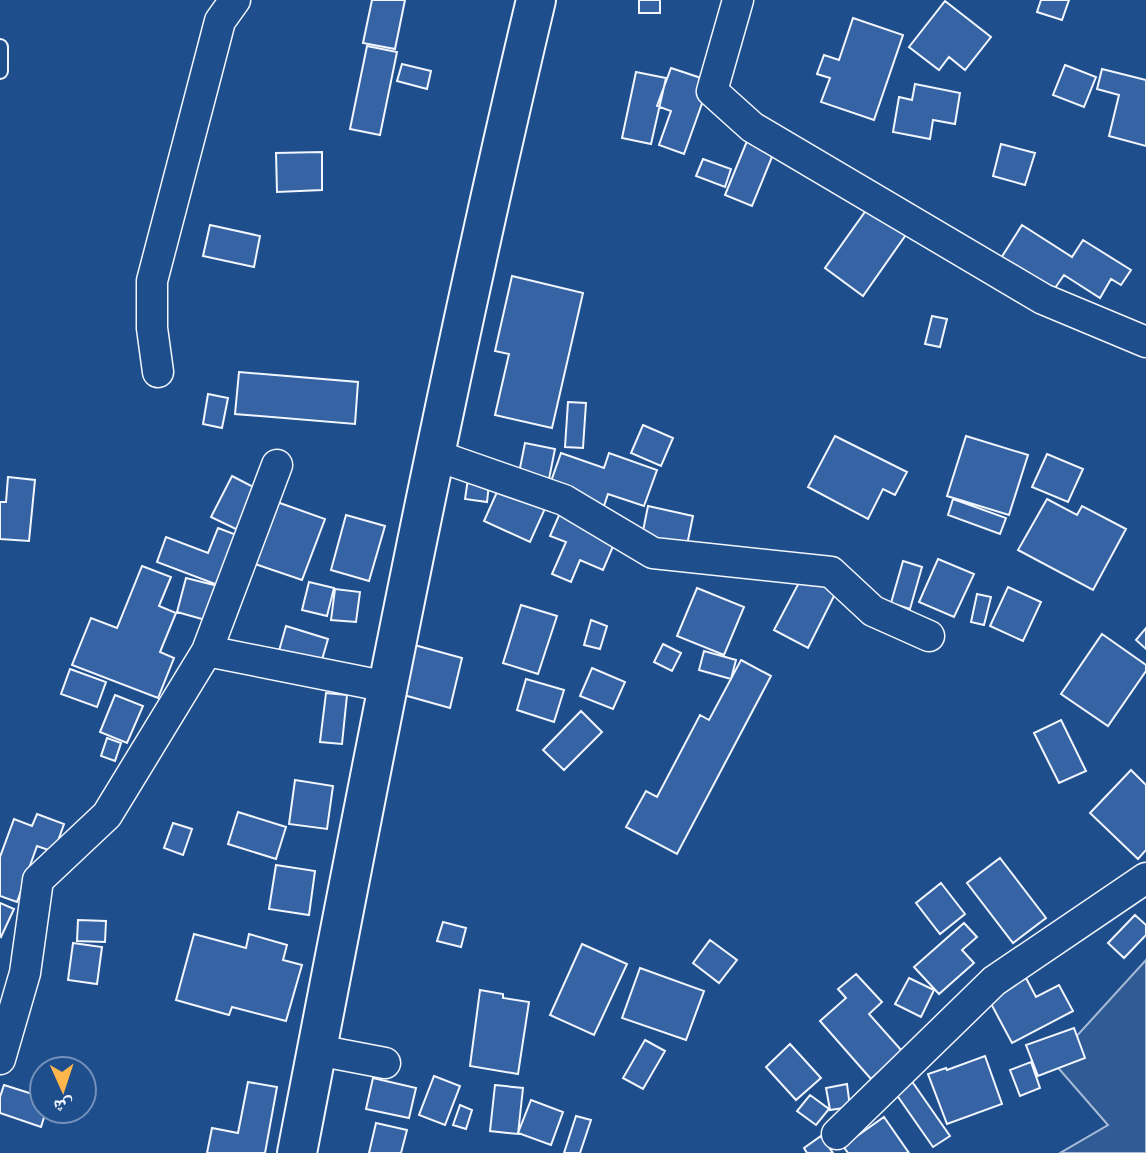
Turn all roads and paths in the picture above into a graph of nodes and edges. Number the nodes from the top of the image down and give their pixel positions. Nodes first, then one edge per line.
1 (235, 0) edge
2 (536, 0) edge
3 (738, 0) edge
4 (0, 47) edge
5 (0, 71) edge
6 (1146, 342) edge
7 (158, 372) dead end
8 (435, 455) junction
9 (277, 465) dead end
10 (929, 636) dead end
11 (207, 651) junction
12 (388, 687) junction
13 (1146, 878) edge
14 (317, 1050) junction
15 (0, 1059) edge
16 (385, 1063) dead end
17 (837, 1135) dead end
18 (297, 1153) edge

1 - 7 street
2 - 8 main road
3 - 6 street
4 - 5 lane
8 - 10 street
8 - 12 main road
9 - 11 street
11 - 12 street
11 - 15 street
12 - 14 main road
13 - 17 street
14 - 16 street
14 - 18 main road

